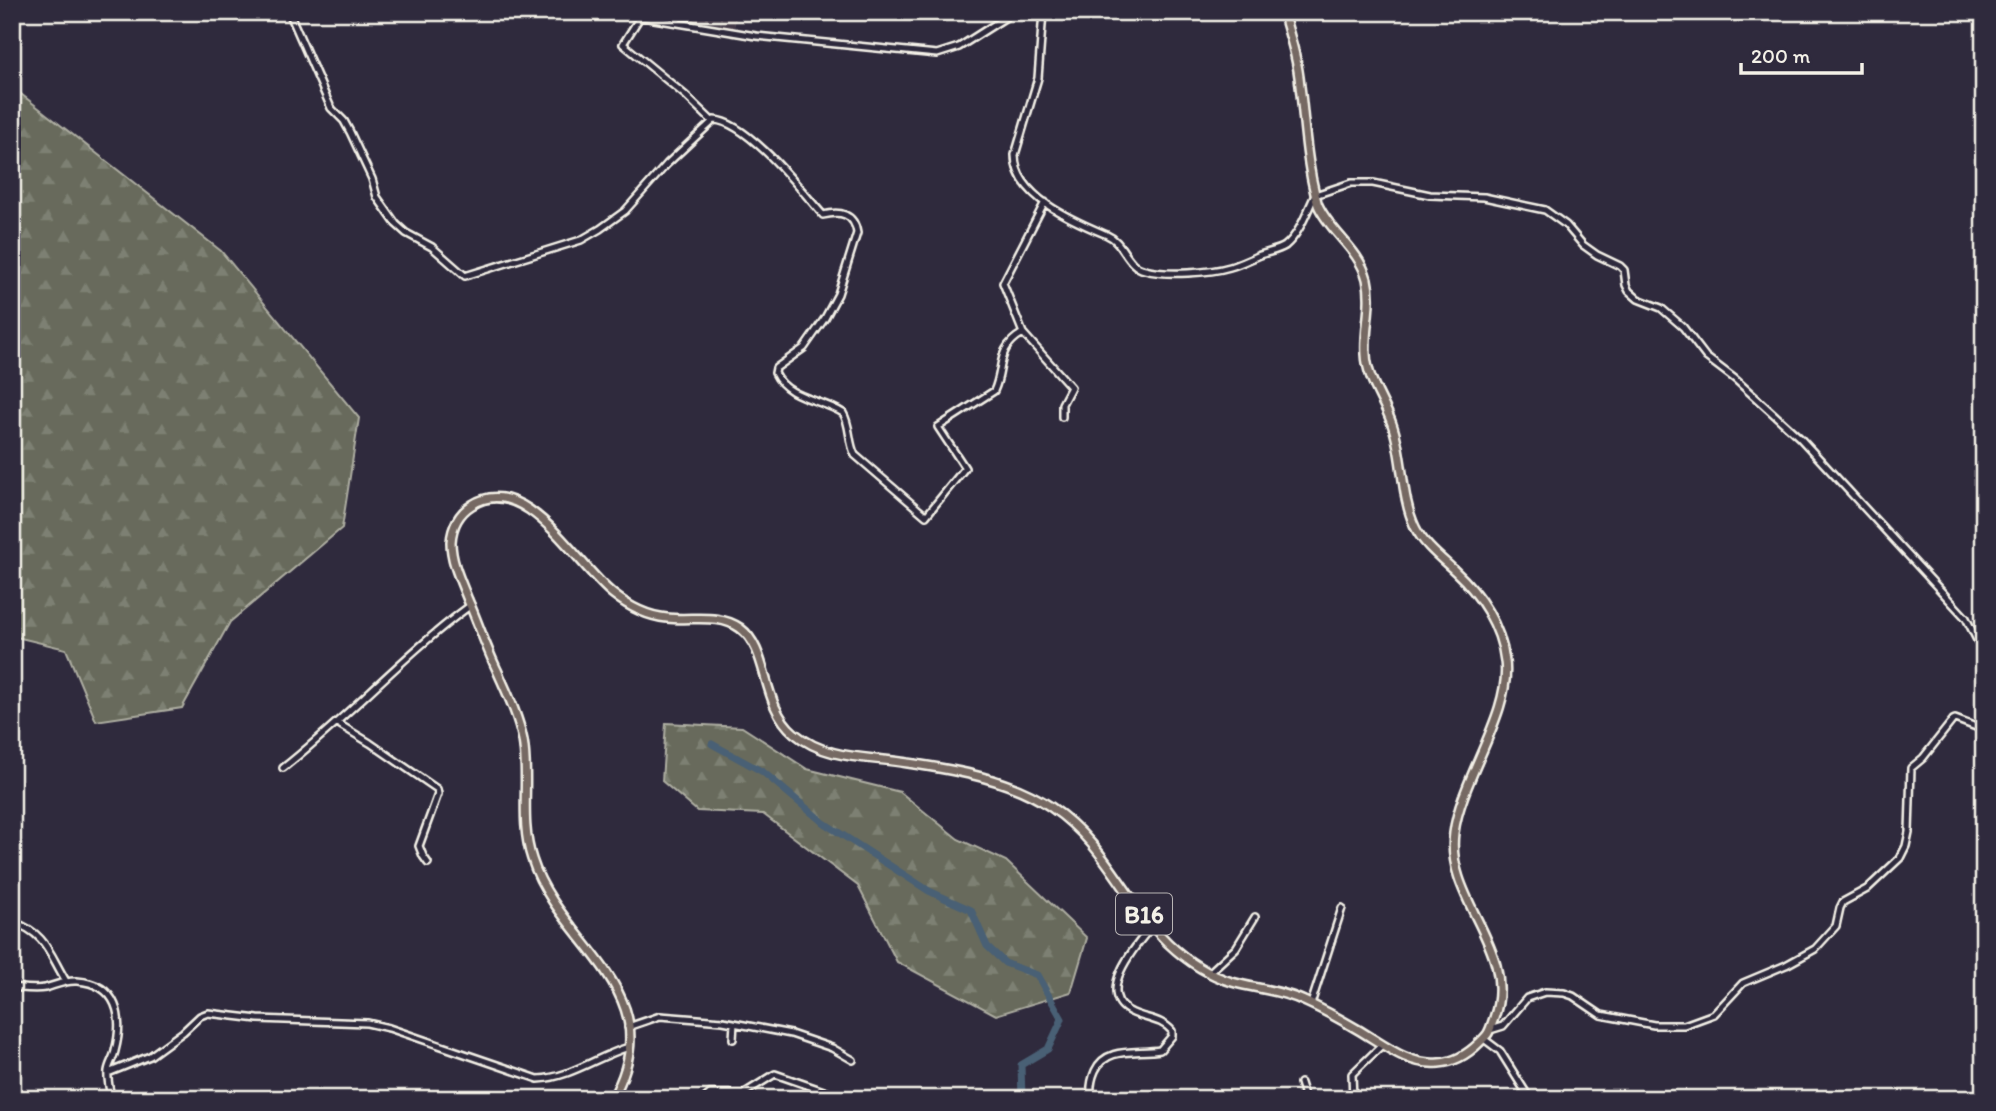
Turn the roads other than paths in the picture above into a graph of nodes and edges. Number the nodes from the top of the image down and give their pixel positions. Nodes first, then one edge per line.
1 (289, 12) edge
2 (612, 12) edge
3 (671, 12) edge
4 (1014, 12) edge
5 (1043, 12) edge
6 (1283, 12) edge
7 (640, 17) junction
8 (679, 23) junction
9 (712, 121) junction
10 (1315, 195) junction
11 (1045, 202) junction
12 (1023, 333) junction
13 (1062, 417) dead end
14 (471, 606) junction
15 (1984, 653) edge
16 (337, 723) junction
17 (1984, 730) edge
18 (283, 768) dead end
19 (428, 863) dead end
20 (1342, 908) dead end
21 (1255, 916) dead end
22 (12, 922) edge
23 (1152, 926) junction
24 (1210, 972) junction
25 (66, 981) junction
26 (12, 988) edge
27 (1311, 1004) junction
28 (734, 1023) junction
29 (628, 1027) junction
30 (1490, 1030) junction
31 (733, 1039) dead end
32 (1484, 1039) junction
33 (1382, 1045) junction
34 (629, 1047) junction
35 (853, 1060) dead end
36 (108, 1073) junction
37 (1300, 1083) dead end
38 (838, 1096) dead end
39 (111, 1099) edge
40 (612, 1099) edge
41 (704, 1099) edge
42 (1091, 1099) edge
43 (1305, 1099) edge
44 (1353, 1099) edge
45 (1530, 1099) edge

1 - 9 street
2 - 7 street
3 - 8 street
4 - 8 street
5 - 11 street
6 - 10 main road, B16
7 - 8 street
7 - 9 street
9 - 12 street
10 - 11 street
10 - 15 street
10 - 30 main road, B16
11 - 12 street
12 - 13 street
14 - 16 street
14 - 23 main road, B16
14 - 29 main road, B16
16 - 18 street
16 - 19 street
17 - 30 street
20 - 27 street
21 - 24 street
22 - 25 street
23 - 24 main road, B16
23 - 42 street
24 - 27 main road, B16
25 - 26 street
25 - 36 street
27 - 33 main road, B16
28 - 29 street
28 - 31 street
28 - 35 street
29 - 34 main road, B16
30 - 32 main road, B16
32 - 33 main road, B16
32 - 45 street
33 - 44 street
34 - 36 street
34 - 40 main road, B16
36 - 39 street
37 - 43 street
38 - 41 street

